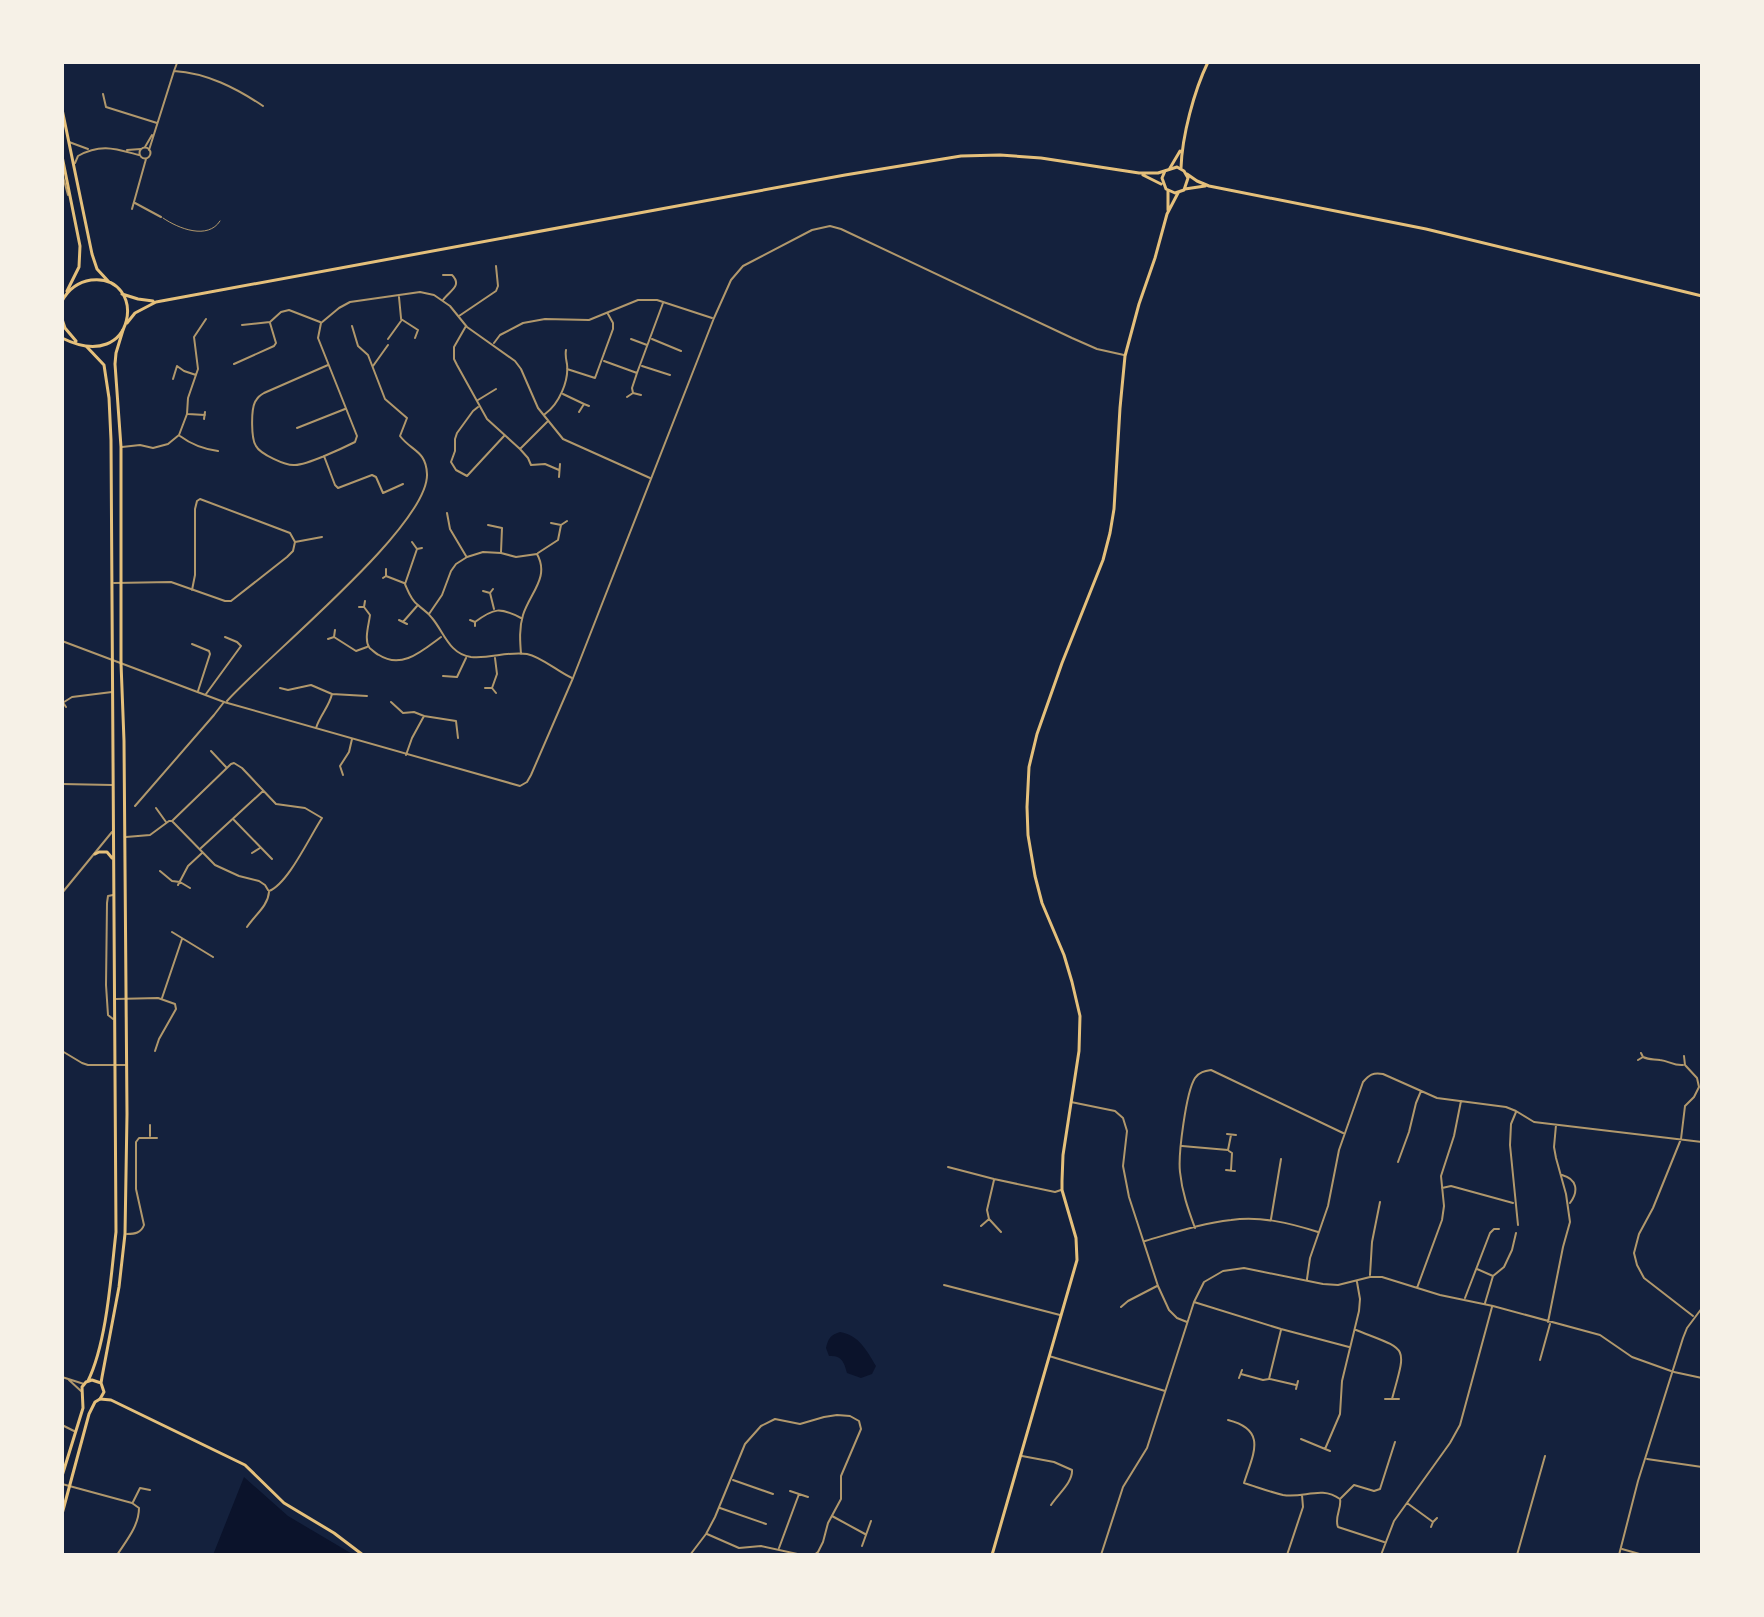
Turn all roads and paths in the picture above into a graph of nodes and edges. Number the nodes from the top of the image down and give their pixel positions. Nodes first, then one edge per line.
1 (175, 62) edge
2 (1208, 62) edge
3 (174, 71) junction
4 (103, 94) dead end
5 (263, 106) dead end
6 (62, 109) edge
7 (158, 124) junction
8 (156, 131) junction
9 (69, 142) junction
10 (1182, 148) junction
11 (142, 149) junction
12 (89, 150) junction
13 (126, 150) junction
14 (149, 150) junction
15 (139, 155) junction
16 (62, 156) edge
17 (145, 159) junction
18 (74, 168) junction
19 (1181, 168) junction
20 (1168, 170) junction
21 (62, 173) edge
22 (1139, 173) junction
23 (1187, 174) junction
24 (1164, 186) junction
25 (1209, 186) junction
26 (1184, 190) junction
27 (1168, 191) junction
28 (1178, 193) junction
29 (71, 199) junction
30 (134, 203) junction
31 (132, 209) dead end
32 (1167, 214) junction
33 (161, 217) joint
34 (220, 221) dead end
35 (496, 266) dead end
36 (443, 275) dead end
37 (109, 282) junction
38 (122, 294) junction
39 (398, 295) junction
40 (1702, 296) edge
41 (63, 300) edge
42 (443, 300) junction
43 (156, 302) junction
44 (663, 302) junction
45 (607, 312) junction
46 (459, 316) junction
47 (714, 318) junction
48 (62, 319) edge
49 (206, 319) dead end
50 (401, 319) junction
51 (270, 322) junction
52 (127, 323) junction
53 (321, 323) junction
54 (242, 325) dead end
55 (352, 326) dead end
56 (466, 326) junction
57 (123, 330) junction
58 (62, 338) edge
59 (415, 338) dead end
60 (388, 339) dead end
61 (631, 339) dead end
62 (650, 339) junction
63 (78, 344) junction
64 (493, 344) junction
65 (388, 345) dead end
66 (648, 345) junction
67 (85, 346) junction
68 (566, 350) dead end
69 (681, 351) dead end
70 (1125, 356) junction
71 (602, 360) junction
72 (234, 364) dead end
73 (328, 365) junction
74 (640, 365) junction
75 (372, 367) junction
76 (567, 369) junction
77 (382, 370) dead end
78 (375, 373) junction
79 (637, 373) junction
80 (670, 375) dead end
81 (197, 376) junction
82 (173, 379) dead end
83 (496, 389) dead end
84 (562, 393) junction
85 (633, 393) junction
86 (641, 395) dead end
87 (627, 397) dead end
88 (477, 401) junction
89 (584, 404) junction
90 (589, 406) dead end
91 (479, 407) junction
92 (346, 408) junction
93 (579, 412) dead end
94 (187, 414) junction
95 (205, 415) dead end
96 (544, 415) junction
97 (548, 421) junction
98 (297, 428) dead end
99 (179, 435) junction
100 (504, 436) junction
101 (121, 447) junction
102 (520, 449) junction
103 (218, 451) dead end
104 (323, 455) junction
105 (560, 464) dead end
106 (531, 465) junction
107 (524, 466) dead end
108 (559, 470) junction
109 (559, 477) dead end
110 (652, 478) junction
111 (403, 484) dead end
112 (447, 513) dead end
113 (567, 521) dead end
114 (455, 522) dead end
115 (551, 523) dead end
116 (450, 524) junction
117 (488, 525) dead end
118 (561, 525) junction
119 (322, 537) dead end
120 (295, 542) junction
121 (412, 542) dead end
122 (422, 548) dead end
123 (417, 549) junction
124 (501, 553) junction
125 (537, 554) junction
126 (467, 557) junction
127 (386, 569) dead end
128 (112, 583) junction
129 (122, 583) junction
130 (405, 584) junction
131 (493, 589) dead end
132 (192, 590) junction
133 (483, 591) dead end
134 (490, 593) junction
135 (365, 601) dead end
136 (418, 605) junction
137 (359, 607) dead end
138 (364, 607) junction
139 (495, 610) junction
140 (429, 614) junction
141 (522, 618) junction
142 (470, 620) dead end
143 (407, 624) dead end
144 (335, 630) dead end
145 (442, 636) junction
146 (225, 637) dead end
147 (334, 637) junction
148 (328, 639) dead end
149 (62, 641) edge
150 (192, 644) dead end
151 (369, 647) junction
152 (521, 654) junction
153 (466, 657) junction
154 (495, 657) junction
155 (112, 660) junction
156 (121, 663) junction
157 (443, 676) dead end
158 (573, 678) junction
159 (287, 684) dead end
160 (280, 688) dead end
161 (485, 688) dead end
162 (492, 688) junction
163 (288, 690) junction
164 (360, 690) dead end
165 (113, 692) junction
166 (197, 692) junction
167 (496, 693) dead end
168 (332, 694) junction
169 (205, 695) junction
170 (359, 695) junction
171 (367, 696) dead end
172 (63, 702) edge
173 (225, 702) junction
174 (391, 702) dead end
175 (400, 704) dead end
176 (66, 707) dead end
177 (396, 707) junction
178 (424, 716) junction
179 (463, 723) dead end
180 (458, 726) junction
181 (316, 729) junction
182 (458, 738) dead end
183 (352, 739) junction
184 (211, 751) dead end
185 (406, 755) junction
186 (227, 768) junction
187 (343, 775) dead end
188 (62, 784) edge
189 (113, 785) junction
190 (263, 791) junction
191 (135, 806) dead end
192 (156, 808) dead end
193 (233, 819) junction
194 (172, 821) junction
195 (166, 823) junction
196 (113, 831) junction
197 (124, 837) junction
198 (261, 847) junction
199 (201, 850) junction
200 (252, 853) dead end
201 (95, 854) junction
202 (272, 859) dead end
203 (114, 861) junction
204 (160, 871) dead end
205 (179, 884) junction
206 (190, 888) dead end
207 (269, 891) junction
208 (62, 893) edge
209 (114, 895) junction
210 (247, 927) dead end
211 (172, 932) dead end
212 (182, 939) junction
213 (213, 957) dead end
214 (114, 999) junction
215 (125, 999) junction
216 (162, 999) junction
217 (114, 1019) junction
218 (62, 1051) edge
219 (155, 1051) dead end
220 (1641, 1053) dead end
221 (1684, 1056) dead end
222 (1643, 1057) junction
223 (1638, 1060) dead end
224 (126, 1065) junction
225 (1685, 1065) junction
226 (115, 1066) junction
227 (1702, 1074) edge
228 (1697, 1078) junction
229 (1421, 1090) junction
230 (1461, 1100) junction
231 (1070, 1102) junction
232 (1516, 1111) junction
233 (1556, 1124) junction
234 (150, 1125) dead end
235 (1344, 1134) junction
236 (1236, 1135) dead end
237 (150, 1137) junction
238 (157, 1138) dead end
239 (1681, 1139) junction
240 (1702, 1142) edge
241 (1181, 1145) junction
242 (1228, 1150) junction
243 (1398, 1162) dead end
244 (1287, 1165) dead end
245 (948, 1167) dead end
246 (1231, 1170) dead end
247 (1560, 1175) junction
248 (994, 1179) junction
249 (1442, 1188) junction
250 (1062, 1190) junction
251 (1380, 1202) dead end
252 (1514, 1203) junction
253 (1568, 1205) junction
254 (1378, 1208) junction
255 (1385, 1209) dead end
256 (989, 1219) junction
257 (1271, 1221) junction
258 (1518, 1225) dead end
259 (981, 1226) dead end
260 (1195, 1228) junction
261 (1499, 1229) dead end
262 (1001, 1232) dead end
263 (1319, 1232) junction
264 (1516, 1233) dead end
265 (125, 1234) junction
266 (1143, 1241) junction
267 (1476, 1268) junction
268 (1493, 1276) junction
269 (1370, 1277) junction
270 (1307, 1281) junction
271 (1357, 1281) junction
272 (944, 1285) dead end
273 (1158, 1286) junction
274 (1417, 1289) junction
275 (1120, 1298) dead end
276 (1464, 1299) junction
277 (1194, 1302) junction
278 (1485, 1305) junction
279 (1493, 1306) junction
280 (1702, 1308) edge
281 (1062, 1315) junction
282 (1695, 1318) junction
283 (1549, 1322) junction
284 (1188, 1323) junction
285 (1281, 1329) junction
286 (1355, 1330) junction
287 (1350, 1347) junction
288 (1049, 1356) junction
289 (1540, 1360) dead end
290 (1673, 1372) junction
291 (1241, 1374) dead end
292 (62, 1377) edge
293 (1702, 1378) edge
294 (68, 1379) junction
295 (1269, 1379) junction
296 (86, 1382) junction
297 (101, 1383) junction
298 (1296, 1385) dead end
299 (81, 1391) junction
300 (104, 1392) junction
301 (1166, 1392) junction
302 (83, 1397) junction
303 (100, 1399) junction
304 (1385, 1399) dead end
305 (1392, 1399) junction
306 (1399, 1399) dead end
307 (111, 1400) junction
308 (95, 1402) junction
309 (1228, 1420) dead end
310 (62, 1425) edge
311 (76, 1431) junction
312 (1301, 1439) dead end
313 (1395, 1442) dead end
314 (1325, 1449) junction
315 (1330, 1451) dead end
316 (1021, 1455) junction
317 (1545, 1456) dead end
318 (1646, 1459) junction
319 (1702, 1467) edge
320 (62, 1476) edge
321 (732, 1479) junction
322 (141, 1480) dead end
323 (62, 1484) edge
324 (70, 1487) junction
325 (140, 1488) junction
326 (150, 1490) dead end
327 (790, 1491) dead end
328 (773, 1494) dead end
329 (799, 1494) junction
330 (1302, 1494) junction
331 (808, 1497) dead end
332 (1340, 1499) junction
333 (132, 1503) junction
334 (1406, 1503) junction
335 (1051, 1505) dead end
336 (719, 1508) junction
337 (62, 1514) edge
338 (831, 1515) junction
339 (1437, 1518) dead end
340 (871, 1521) dead end
341 (1433, 1522) junction
342 (766, 1524) dead end
343 (1431, 1527) dead end
344 (706, 1534) junction
345 (865, 1534) junction
346 (1385, 1542) junction
347 (862, 1546) dead end
348 (779, 1549) junction
349 (1620, 1549) junction
350 (816, 1554) edge
351 (117, 1555) edge
352 (363, 1555) edge
353 (690, 1555) edge
354 (802, 1555) edge
355 (992, 1555) edge
356 (1101, 1555) edge
357 (1287, 1555) edge
358 (1381, 1555) edge
359 (1517, 1555) edge
360 (1619, 1555) edge
361 (1643, 1555) edge

1 - 3 street
2 - 10 main road
3 - 5 street
3 - 7 street
4 - 7 street
6 - 9 main road
7 - 8 street
8 - 11 street
8 - 14 street
9 - 12 street
9 - 18 main road
10 - 19 main road
10 - 20 main road
11 - 13 street
11 - 14 street
11 - 15 street
12 - 13 street
12 - 18 street
13 - 15 street
14 - 17 street
15 - 17 street
16 - 29 main road
17 - 30 street
18 - 37 main road
19 - 20 main road
19 - 23 main road
20 - 22 main road
20 - 24 main road
21 - 29 street
22 - 24 main road
22 - 43 main road
23 - 25 main road
23 - 26 main road
24 - 27 main road
25 - 26 main road
25 - 40 main road
26 - 28 main road
27 - 28 main road
27 - 32 main road
28 - 32 main road
29 - 41 main road
30 - 31 street
30 - 33 street
32 - 70 main road
33 - 34 lane
35 - 46 street
36 - 42 street
37 - 38 main road
37 - 41 main road
38 - 43 main road
38 - 52 main road
39 - 42 street
39 - 50 street
39 - 53 street
42 - 46 street
43 - 52 main road
44 - 45 street
44 - 47 street
44 - 62 street
45 - 64 street
45 - 71 street
46 - 56 street
47 - 70 street
47 - 110 street
48 - 63 main road
49 - 81 street
50 - 59 street
50 - 60 street
51 - 53 street
51 - 54 street
51 - 72 street
52 - 57 main road
53 - 73 street
55 - 75 street
56 - 64 street
56 - 88 street
57 - 67 main road
57 - 101 main road
58 - 63 main road
61 - 66 street
62 - 66 street
62 - 69 street
63 - 67 main road
64 - 96 street
65 - 75 street
66 - 74 street
67 - 128 main road
68 - 76 street
70 - 231 main road
71 - 76 street
71 - 79 street
73 - 92 street
73 - 104 street
74 - 79 street
74 - 80 street
75 - 78 street
76 - 84 street
77 - 78 street
78 - 173 street
79 - 85 street
81 - 82 street
81 - 94 street
83 - 88 street
84 - 89 street
84 - 96 street
85 - 86 street
85 - 87 street
88 - 91 street
89 - 90 street
89 - 93 street
91 - 100 street
91 - 100 street
92 - 98 street
92 - 104 street
94 - 95 street
94 - 99 street
96 - 97 street
97 - 102 street
97 - 110 street
99 - 101 street
99 - 103 street
100 - 102 street
101 - 129 main road
102 - 106 street
104 - 111 street
105 - 108 street
106 - 107 street
106 - 108 street
108 - 109 street
110 - 158 street
112 - 116 street
113 - 118 street
114 - 116 street
115 - 118 street
116 - 126 street
117 - 124 street
118 - 125 street
119 - 120 street
120 - 132 street
120 - 132 street
121 - 123 street
122 - 123 street
123 - 130 street
124 - 125 street
124 - 126 street
125 - 141 street
126 - 140 street
127 - 130 street
128 - 129 street
128 - 155 main road
129 - 132 street
129 - 156 main road
130 - 136 street
131 - 134 street
133 - 134 street
134 - 139 street
135 - 138 street
136 - 140 street
136 - 143 street
137 - 138 street
138 - 151 street
139 - 141 street
139 - 142 street
140 - 145 street
141 - 152 street
144 - 147 street
145 - 151 street
145 - 153 street
146 - 169 street
147 - 148 street
147 - 151 street
149 - 155 street
150 - 166 street
152 - 154 street
152 - 158 street
153 - 154 street
153 - 157 street
154 - 162 street
155 - 156 street
155 - 165 main road
156 - 166 street
156 - 197 main road
158 - 185 street
159 - 163 street
160 - 163 street
161 - 162 street
162 - 167 street
163 - 168 street
164 - 170 street
165 - 172 street
165 - 189 main road
166 - 169 street
168 - 170 street
168 - 181 street
169 - 173 street
170 - 171 street
172 - 176 street
173 - 181 street
173 - 191 street
174 - 177 street
175 - 177 street
177 - 178 street
178 - 180 street
178 - 185 street
179 - 180 street
180 - 182 street
181 - 183 street
183 - 185 street
183 - 187 street
184 - 186 street
186 - 190 street
186 - 194 street
188 - 189 street
189 - 196 main road
190 - 193 street
190 - 207 street
192 - 195 street
193 - 198 street
193 - 199 street
194 - 195 street
194 - 199 street
195 - 197 street
196 - 201 street
196 - 203 main road
197 - 215 main road
198 - 200 street
198 - 202 street
199 - 205 street
199 - 207 street
201 - 203 main road
201 - 208 street
203 - 209 main road
204 - 205 street
205 - 206 street
207 - 210 street
209 - 214 main road
209 - 217 street
211 - 212 street
212 - 213 street
212 - 216 street
214 - 215 street
214 - 217 main road
215 - 216 street
215 - 224 main road
216 - 219 street
217 - 226 main road
218 - 226 street
220 - 222 street
221 - 225 street
222 - 223 street
222 - 225 street
224 - 226 street
224 - 265 main road
225 - 228 street
226 - 296 main road
227 - 228 street
228 - 239 street
229 - 230 street
229 - 235 street
229 - 243 street
230 - 232 street
230 - 249 street
231 - 250 main road
231 - 266 street
232 - 233 street
232 - 252 street
233 - 239 street
233 - 247 street
234 - 237 street
235 - 241 street
235 - 263 street
236 - 242 street
237 - 238 street
237 - 265 street
239 - 240 street
239 - 282 street
241 - 242 street
241 - 260 street
242 - 246 street
244 - 257 street
245 - 248 street
247 - 253 street
247 - 253 street
248 - 250 street
248 - 256 street
249 - 252 street
249 - 274 street
250 - 281 main road
251 - 254 street
252 - 258 street
253 - 283 street
254 - 255 street
254 - 269 street
256 - 259 street
256 - 262 street
257 - 260 street
257 - 263 street
260 - 266 street
261 - 267 street
263 - 270 street
264 - 268 street
265 - 297 main road
266 - 273 street
267 - 268 street
267 - 276 street
268 - 278 street
269 - 271 street
269 - 274 street
270 - 271 street
270 - 277 street
271 - 286 street
272 - 281 street
273 - 275 street
273 - 284 street
274 - 276 street
276 - 278 street
277 - 284 street
277 - 285 street
278 - 279 street
279 - 283 street
279 - 334 street
280 - 282 street
281 - 288 main road
282 - 290 street
283 - 289 street
283 - 290 street
284 - 301 street
285 - 287 street
285 - 295 street
286 - 287 street
286 - 305 street
287 - 314 street
288 - 301 street
288 - 316 main road
290 - 293 street
290 - 318 street
291 - 295 street
292 - 294 street
294 - 296 street
294 - 299 street
295 - 298 street
296 - 297 main road
296 - 299 main road
297 - 300 main road
299 - 302 main road
300 - 303 main road
300 - 307 main road
301 - 356 street
302 - 308 main road
302 - 311 main road
303 - 307 main road
303 - 308 main road
304 - 305 street
305 - 306 street
307 - 352 main road
308 - 324 main road
309 - 330 street
310 - 311 street
311 - 320 main road
312 - 314 street
313 - 332 street
314 - 315 street
316 - 335 street
316 - 355 main road
317 - 359 street
318 - 319 street
318 - 349 street
321 - 328 street
321 - 336 street
321 - 338 street
322 - 325 street
323 - 324 street
324 - 333 street
324 - 337 main road
325 - 326 street
325 - 333 street
327 - 329 street
329 - 331 street
329 - 348 street
330 - 332 street
330 - 357 street
332 - 346 street
333 - 351 street
334 - 341 street
334 - 346 street
336 - 342 street
336 - 344 street
338 - 345 street
338 - 350 street
339 - 341 street
340 - 345 street
341 - 343 street
344 - 348 street
344 - 353 street
345 - 347 street
346 - 358 street
348 - 354 street
349 - 360 street
349 - 361 street

